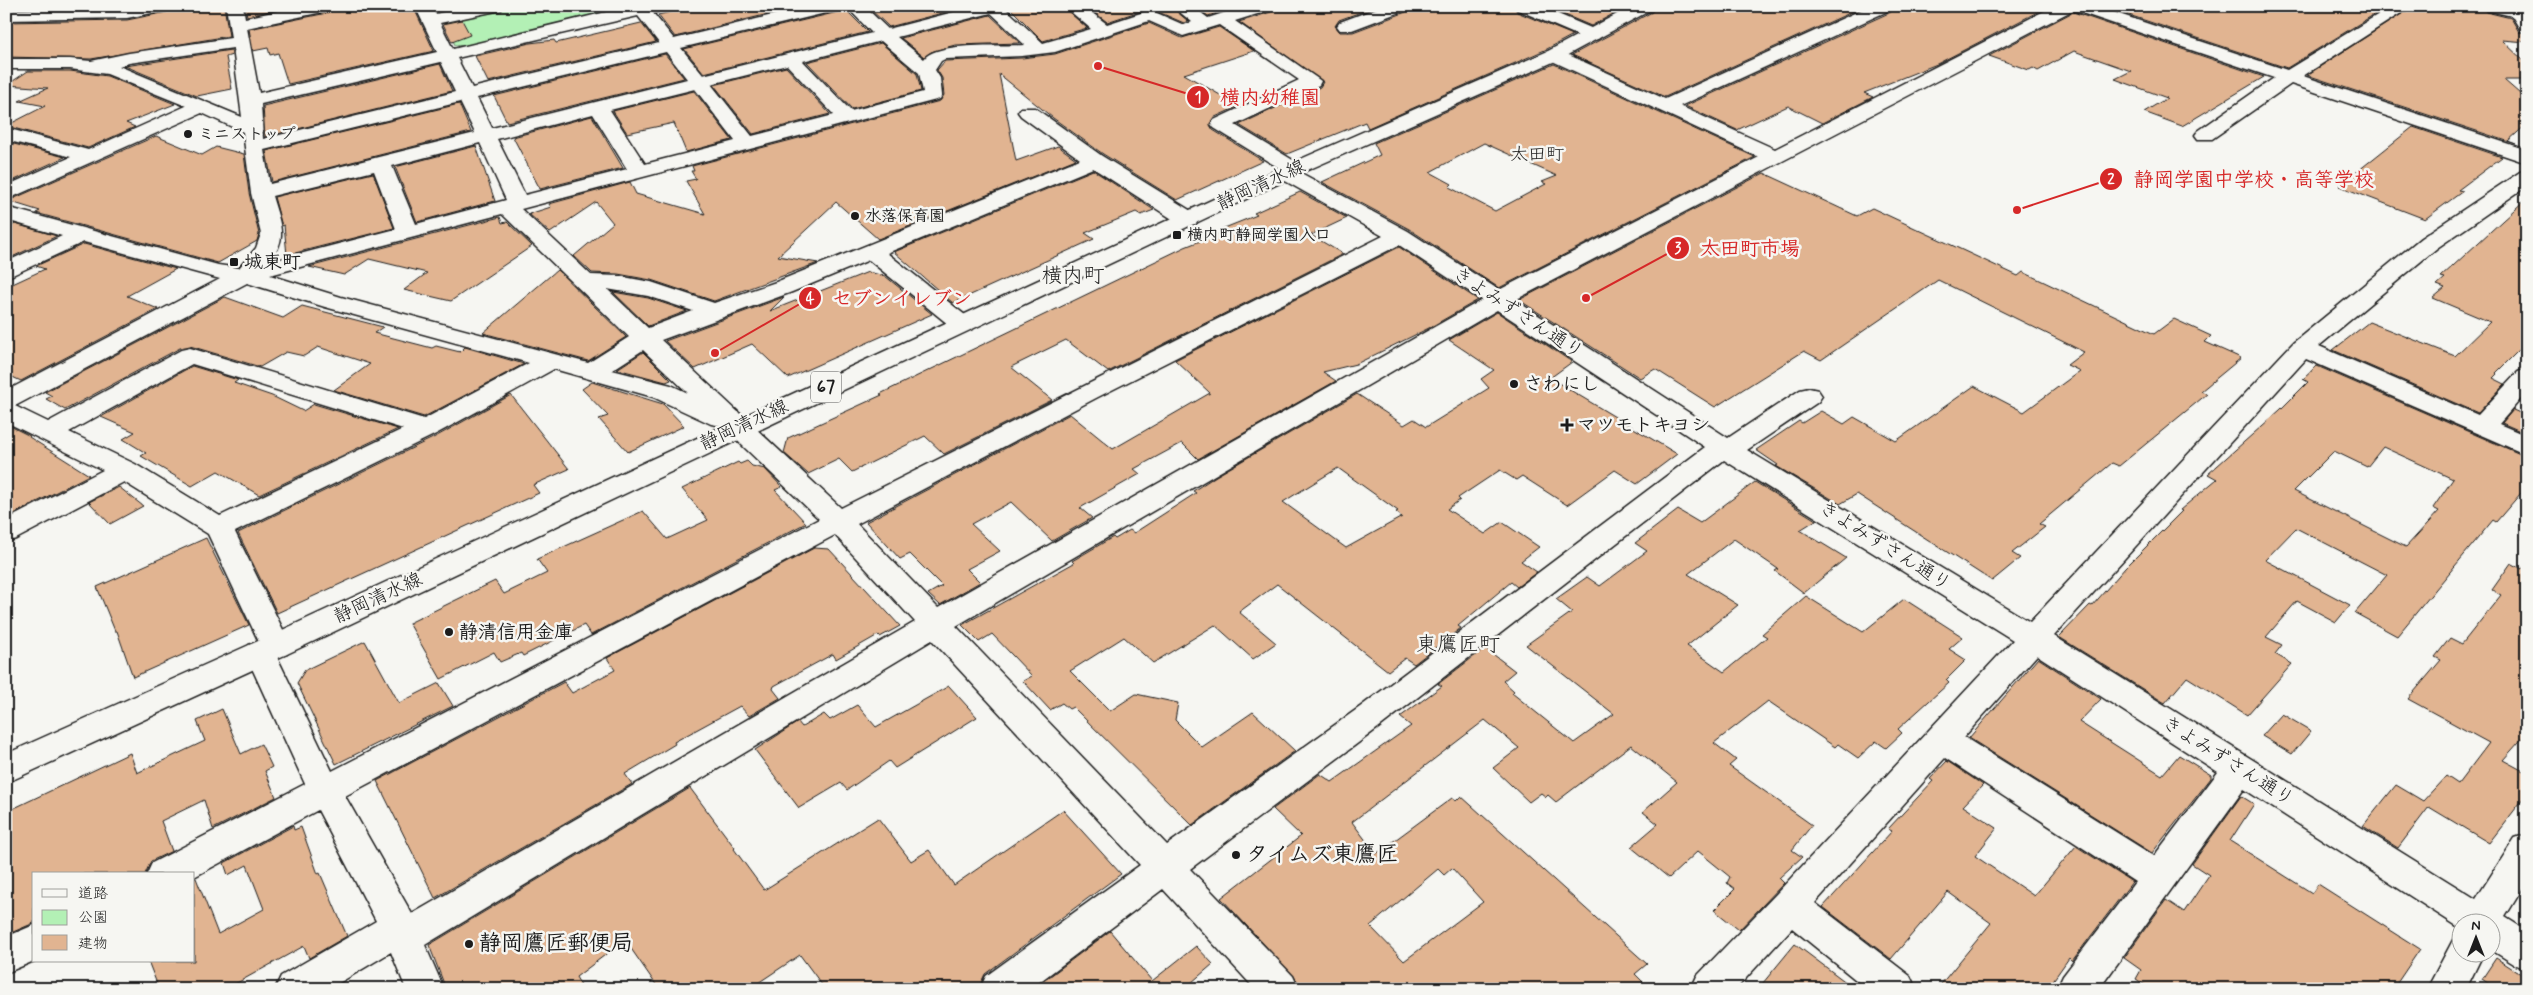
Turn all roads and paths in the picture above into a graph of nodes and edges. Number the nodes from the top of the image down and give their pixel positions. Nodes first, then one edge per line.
1 (161, 6) edge
2 (327, 6) edge
3 (495, 6) edge
4 (832, 6) edge
5 (854, 6) edge
6 (1072, 6) edge
7 (1180, 6) edge
8 (1264, 6) edge
9 (1399, 6) edge
10 (1524, 6) edge
11 (1645, 6) edge
12 (1884, 6) edge
13 (2068, 6) edge
14 (2077, 6) edge
15 (2404, 6) edge
16 (2492, 6) edge
17 (996, 7) edge
18 (647, 8) edge
19 (427, 13) edge
20 (2524, 13) edge
21 (6, 15) edge
22 (1213, 21) junction
23 (237, 24) edge
24 (1346, 26) dead end
25 (1105, 31) junction
26 (884, 35) junction
27 (1592, 35) junction
28 (670, 46) junction
29 (1039, 49) junction
30 (448, 55) junction
31 (1554, 55) junction
32 (792, 59) junction
33 (6, 64) edge
34 (93, 66) junction
35 (926, 70) junction
36 (2290, 76) junction
37 (697, 82) junction
38 (468, 95) junction
39 (251, 101) junction
40 (202, 106) junction
41 (1665, 106) junction
42 (600, 108) junction
43 (1028, 112) dead end
44 (846, 118) junction
45 (6, 134) edge
46 (2205, 135) dead end
47 (488, 136) junction
48 (252, 138) junction
49 (748, 144) junction
50 (88, 156) junction
51 (1775, 157) junction
52 (2527, 157) edge
53 (1095, 160) junction
54 (382, 163) junction
55 (1290, 171) junction
56 (640, 173) junction
57 (2527, 176) edge
58 (261, 192) junction
59 (6, 194) edge
60 (511, 204) junction
61 (6, 213) edge
62 (1188, 219) junction
63 (408, 232) junction
64 (83, 234) junction
65 (1400, 236) junction
66 (871, 251) junction
67 (6, 271) edge
68 (245, 275) junction
69 (588, 282) junction
70 (1498, 300) junction
71 (713, 311) junction
72 (962, 324) junction
73 (646, 337) junction
74 (2302, 348) junction
75 (551, 361) junction
76 (592, 372) junction
77 (2527, 377) edge
78 (1808, 396) dead end
79 (6, 402) edge
80 (6, 412) edge
81 (2482, 426) junction
82 (739, 427) junction
83 (427, 428) junction
84 (48, 433) junction
85 (2527, 446) edge
86 (1726, 448) junction
87 (124, 470) junction
88 (839, 522) junction
89 (219, 528) junction
90 (6, 532) edge
91 (935, 624) junction
92 (2033, 638) junction
93 (268, 649) junction
94 (1941, 739) junction
95 (6, 769) edge
96 (2240, 769) junction
97 (325, 790) junction
98 (2527, 849) edge
99 (1164, 867) junction
100 (169, 872) edge
101 (2159, 878) junction
102 (1790, 905) junction
103 (2466, 912) edge
104 (2488, 912) edge
105 (401, 933) junction
106 (2500, 934) edge
107 (32, 943) edge
108 (2527, 952) edge
109 (6, 956) edge
110 (2461, 962) edge
111 (294, 989) edge
112 (425, 989) edge
113 (999, 989) edge
114 (1280, 989) edge
115 (1710, 989) edge
116 (1897, 989) edge
117 (2076, 989) edge
118 (2446, 989) edge

1 - 21 street
2 - 23 street
3 - 19 street
4 - 28 street
5 - 26 street
6 - 25 street
7 - 22 street
8 - 22 street
9 - 24 street
10 - 27 street
11 - 27 street, 静岡清水線 / 67
12 - 41 street
13 - 51 street
14 - 36 street
15 - 36 street
16 - 20 street
17 - 26 street
17 - 29 street
18 - 28 street
18 - 30 street
19 - 30 street
22 - 25 street
22 - 55 street, きよみずさん通り
23 - 34 street
23 - 39 street
25 - 29 street
26 - 32 street
26 - 35 street
27 - 31 street, 静岡清水線 / 67
28 - 37 street
28 - 38 street
29 - 35 street
30 - 38 street
30 - 39 street
31 - 41 street
31 - 55 street, 静岡清水線 / 67
32 - 37 street
32 - 44 street
33 - 34 street
34 - 40 street
35 - 44 street
36 - 46 street
36 - 52 street
37 - 42 street
37 - 49 street
38 - 47 street
38 - 48 street
39 - 48 street
40 - 48 street
40 - 50 street
41 - 51 street
42 - 47 street
42 - 56 street
43 - 53 street
44 - 49 street
45 - 50 street
47 - 54 street
47 - 60 street
48 - 58 street
49 - 56 street
50 - 59 street
51 - 70 street
53 - 62 street
53 - 66 street
54 - 58 street
54 - 63 street
55 - 62 street, 静岡清水線 / 67
55 - 65 street, きよみずさん通り
56 - 60 street
57 - 74 street
58 - 68 street
60 - 63 street
60 - 69 street
61 - 64 street
62 - 72 street, 静岡清水線 / 67
63 - 68 street
64 - 67 street
64 - 68 street
65 - 70 street, きよみずさん通り
65 - 88 street
66 - 71 street
66 - 72 street
68 - 75 street
68 - 79 street
69 - 71 street
69 - 73 street
70 - 86 street, きよみずさん通り
70 - 91 street
71 - 73 street
72 - 82 street, 静岡清水線 / 67
73 - 76 street
73 - 82 street
74 - 81 street
74 - 92 street
75 - 76 street
75 - 83 street
76 - 82 street
77 - 81 street
78 - 86 street
80 - 84 street
81 - 85 street
82 - 88 street
82 - 93 street, 静岡清水線 / 67
83 - 84 street
83 - 89 street
84 - 87 street
86 - 92 street, きよみずさん通り
86 - 99 street
87 - 89 street
87 - 90 street
88 - 91 street
88 - 97 street
89 - 93 street
91 - 99 street
91 - 105 street
92 - 94 street
92 - 96 street, きよみずさん通り
93 - 95 street, 静岡清水線 / 67
93 - 97 street
94 - 101 street
94 - 102 street
96 - 101 street
96 - 103 street, きよみずさん通り
97 - 100 street
97 - 105 street
98 - 104 street
99 - 113 street
99 - 114 street
101 - 117 street
102 - 115 street
102 - 116 street
105 - 111 street
105 - 112 street
106 - 108 street
107 - 109 street
110 - 118 street

